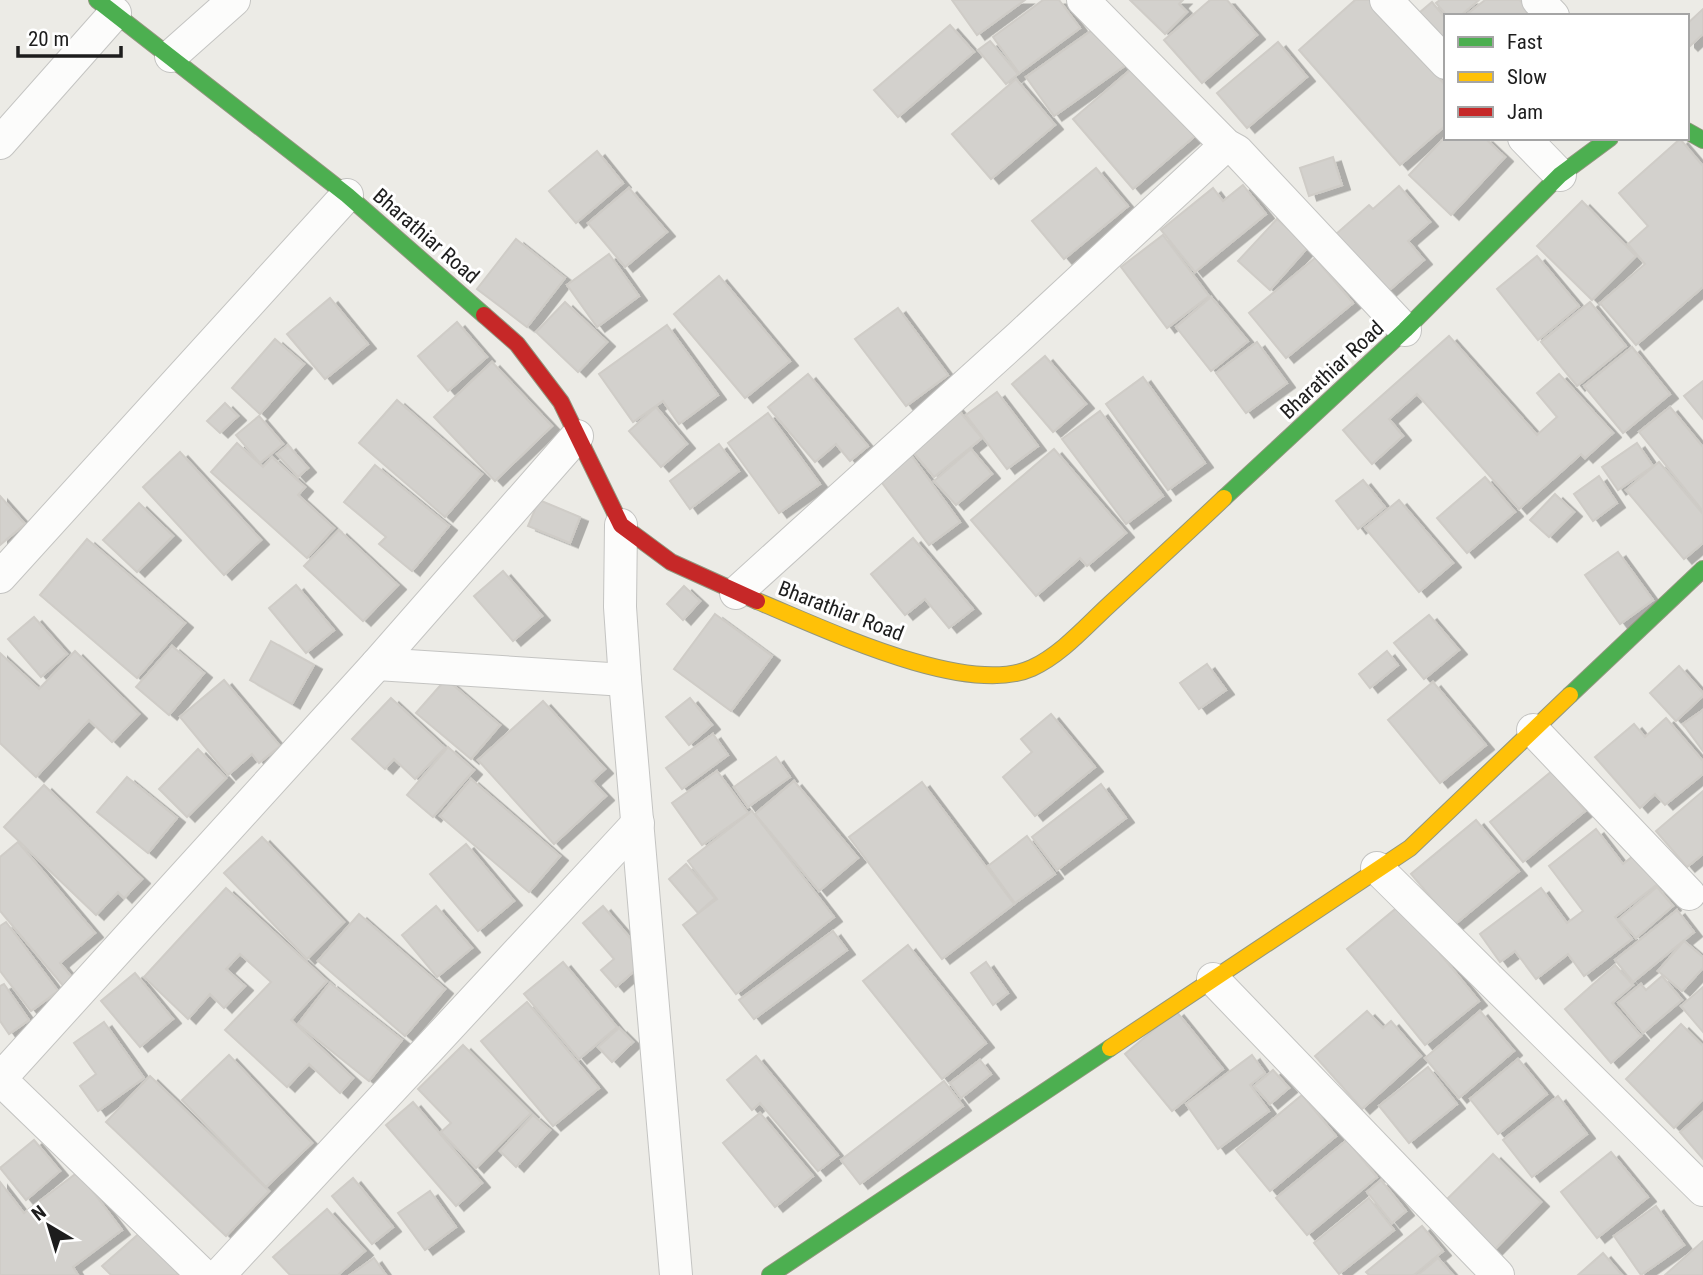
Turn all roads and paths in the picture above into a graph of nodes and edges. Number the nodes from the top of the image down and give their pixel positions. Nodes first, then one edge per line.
1 (234, 0) edge
2 (1083, 0) edge
3 (1386, 0) edge
4 (1538, 0) edge
5 (106, 6) edge
6 (1551, 14) edge
7 (170, 56) junction
8 (1444, 61) edge
9 (1526, 140) edge
10 (1607, 140) edge
11 (0, 143) edge
12 (1226, 145) junction
13 (1560, 175) junction
14 (347, 195) junction
15 (1405, 330) junction
16 (577, 436) junction
17 (621, 525) junction
18 (1703, 569) edge
19 (0, 577) edge
20 (736, 593) junction
21 (377, 664) junction
22 (625, 680) junction
23 (1533, 730) junction
24 (638, 823) junction
25 (1377, 868) junction
26 (1689, 894) dead end
27 (1213, 979) junction
28 (1703, 1190) edge
29 (203, 1275) edge
30 (219, 1275) edge
31 (676, 1275) edge
32 (770, 1275) edge
33 (1498, 1275) edge

1 - 7 street
2 - 12 street
3 - 8 street
4 - 6 street
5 - 7 main road, Bharathiar Road
5 - 11 street
7 - 14 main road, Bharathiar Road
9 - 13 street
10 - 13 main road, Bharathiar Road
12 - 15 street
12 - 20 street
13 - 15 main road, Bharathiar Road
14 - 16 main road, Bharathiar Road
14 - 19 street
15 - 20 main road, Bharathiar Road
16 - 17 main road, Bharathiar Road
16 - 21 street
17 - 20 main road, Bharathiar Road
17 - 22 street
18 - 23 main road
21 - 22 street
21 - 29 street
22 - 24 street
23 - 25 main road
23 - 26 street
24 - 30 street
24 - 31 street
25 - 27 main road
25 - 28 street
27 - 32 main road
27 - 33 street

